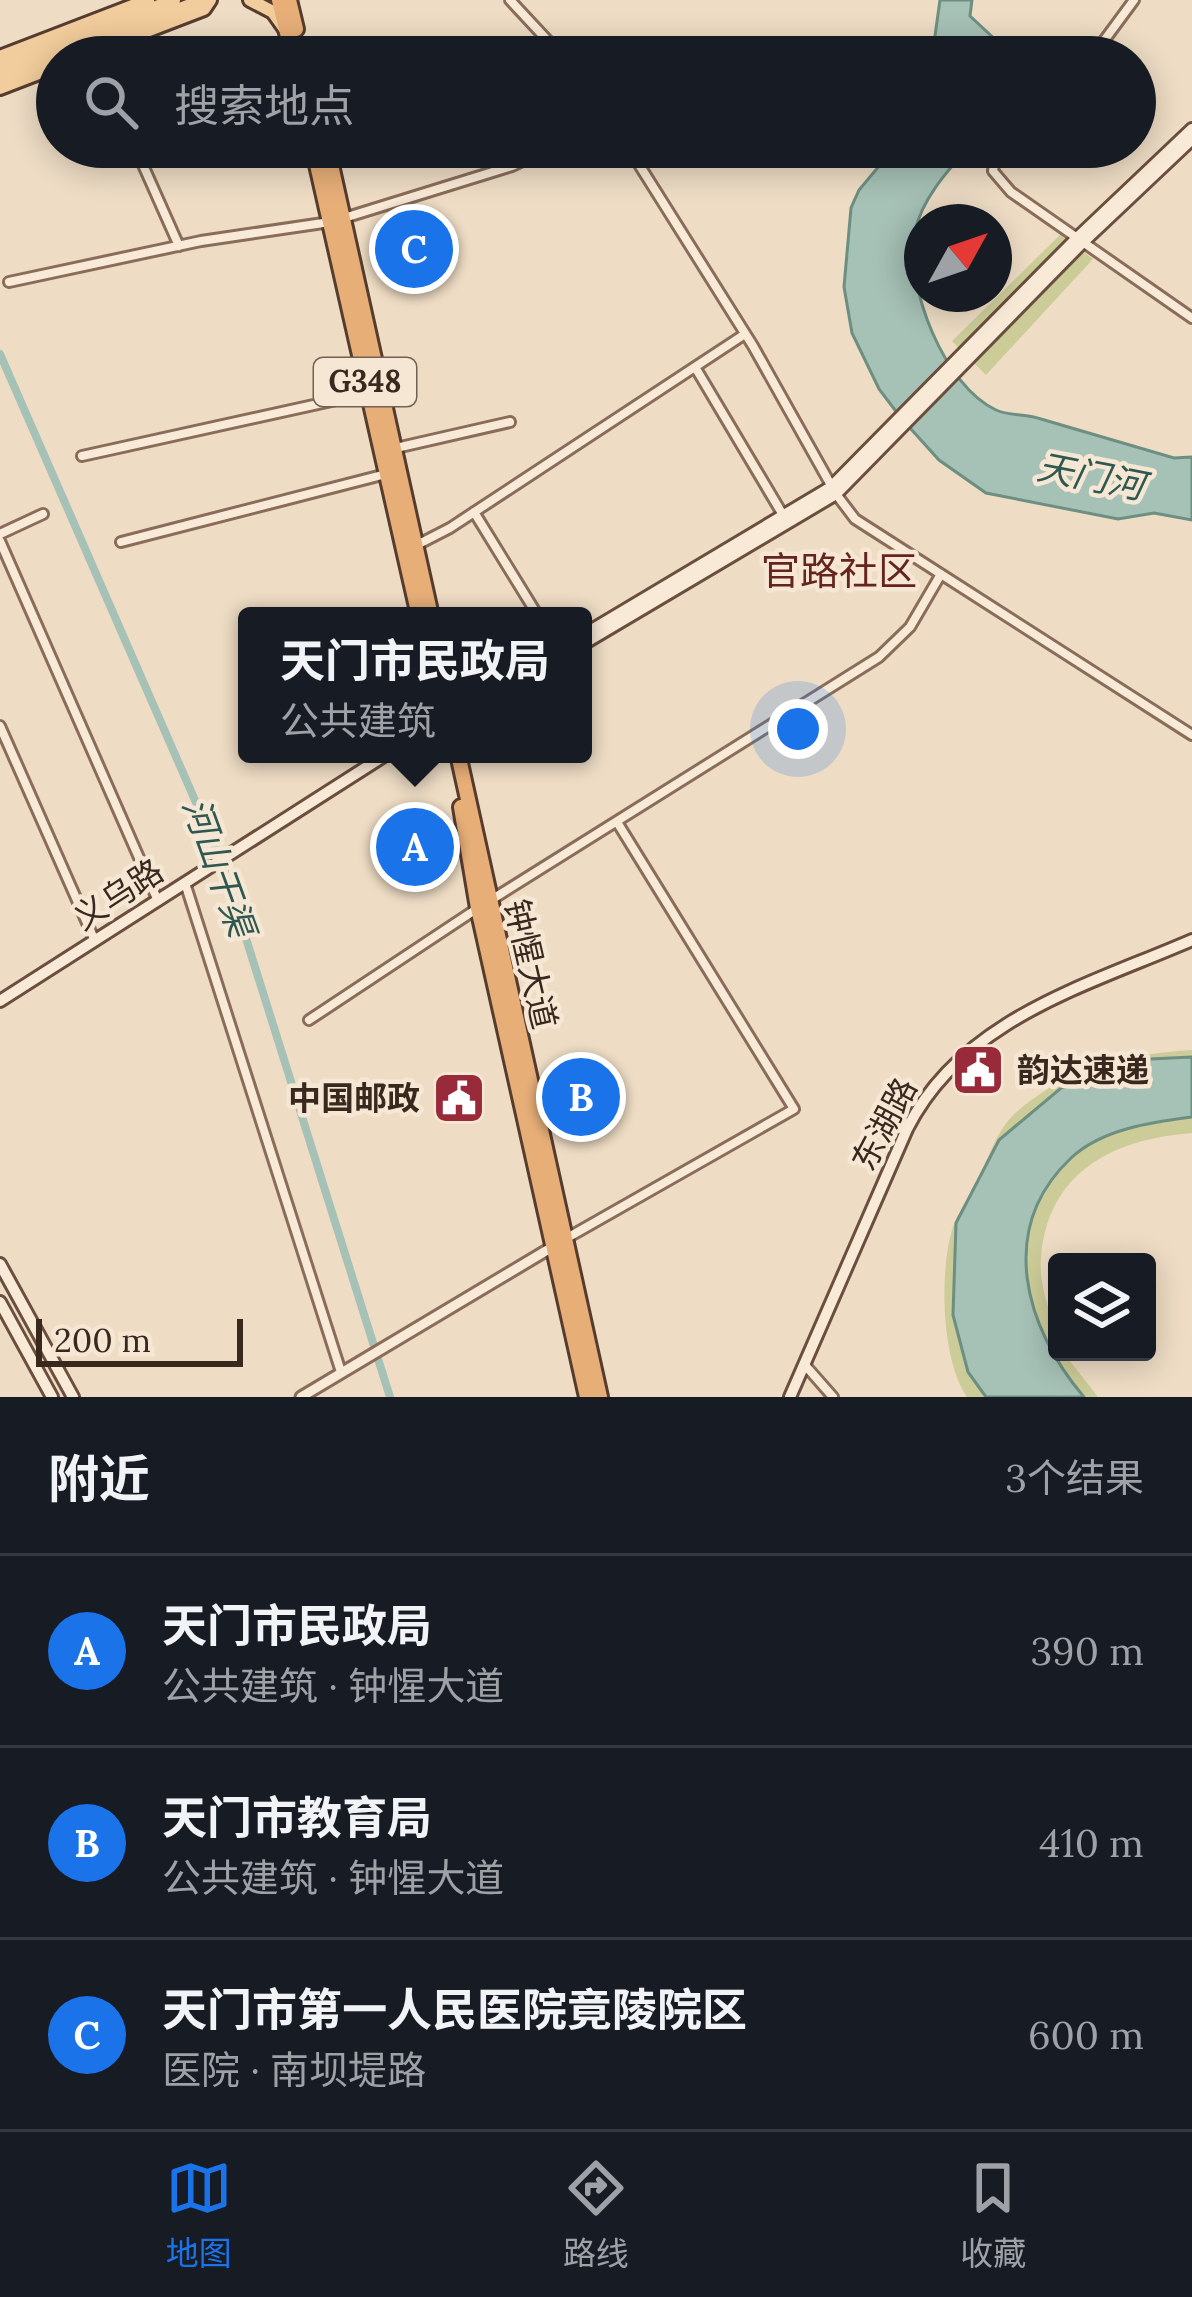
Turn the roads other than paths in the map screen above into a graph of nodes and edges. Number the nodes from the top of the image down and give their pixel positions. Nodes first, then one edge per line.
1 (148, 0) edge
2 (174, 0) edge
3 (206, 0) edge
4 (250, 0) edge
5 (509, 0) edge
6 (1134, 0) edge
7 (289, 2) edge
8 (288, 34) joint
9 (99, 36) edge
10 (104, 36) edge
11 (111, 36) edge
12 (297, 36) edge
13 (542, 36) edge
14 (1107, 36) edge
15 (36, 52) edge
16 (0, 57) edge
17 (36, 58) edge
18 (0, 68) edge
19 (36, 68) edge
20 (36, 73) edge
21 (0, 84) edge
22 (1192, 129) edge
23 (1192, 139) edge
24 (1156, 165) edge
25 (144, 168) edge
26 (322, 168) edge
27 (506, 168) edge
28 (641, 168) edge
29 (995, 168) edge
30 (1153, 168) edge
31 (334, 221) junction
32 (1078, 242) junction
33 (179, 246) junction
34 (9, 282) dead end
35 (1192, 319) edge
36 (745, 334) junction
37 (695, 367) junction
38 (365, 393) junction
39 (510, 422) dead end
40 (391, 449) junction
41 (82, 456) dead end
42 (384, 475) junction
43 (833, 490) junction
44 (474, 512) junction
45 (43, 514) dead end
46 (786, 520) junction
47 (0, 538) edge
48 (122, 542) dead end
49 (413, 547) junction
50 (941, 574) junction
51 (421, 607) edge
52 (422, 607) edge
53 (532, 607) edge
54 (592, 634) edge
55 (0, 726) edge
56 (1192, 735) edge
57 (373, 763) edge
58 (456, 763) edge
59 (617, 822) junction
60 (185, 883) junction
61 (158, 901) junction
62 (486, 904) junction
63 (95, 941) junction
64 (1192, 943) edge
65 (0, 1001) edge
66 (511, 1017) junction
67 (309, 1021) dead end
68 (562, 1242) junction
69 (0, 1264) edge
70 (0, 1302) edge
71 (806, 1365) junction
72 (341, 1372) junction
73 (52, 1397) edge
74 (73, 1397) edge
75 (301, 1397) edge
76 (596, 1397) edge
77 (793, 1397) edge
78 (833, 1397) edge

1 - 9 main road
2 - 10 main road
3 - 11 main road
4 - 8 main road
5 - 13 street
6 - 14 street
7 - 8 highway
7 - 12 highway
15 - 16 main road
17 - 18 main road
19 - 21 main road
20 - 21 main road
22 - 24 main road
23 - 32 main road
25 - 33 street
26 - 31 highway, G348
27 - 31 street
28 - 36 street
29 - 32 street
30 - 32 main road
31 - 33 street
31 - 38 highway, G348
31 - 40 highway, G348
32 - 35 street
32 - 43 main road
33 - 34 street
36 - 37 street
36 - 43 street
37 - 44 street
37 - 46 street
38 - 41 street
38 - 42 highway, G348
39 - 40 street
40 - 49 highway, G348
42 - 48 street
42 - 51 highway, G348
43 - 46 main road
43 - 50 street
44 - 49 street
44 - 53 street
45 - 47 street
46 - 54 main road
47 - 61 street
49 - 52 highway, G348
50 - 56 street
50 - 59 street
55 - 63 street
57 - 60 main road, 义乌路
58 - 62 highway, 钟惺大道
59 - 62 street
59 - 68 street
60 - 61 main road, 义乌路
60 - 72 street
61 - 63 main road, 义乌路
62 - 66 highway, 钟惺大道
62 - 67 street
63 - 65 main road, 义乌路
64 - 71 main road, 东湖路
66 - 68 highway, 钟惺大道
66 - 68 highway, 钟惺大道
68 - 72 street
68 - 76 highway, 钟惺大道
69 - 74 main road
70 - 73 main road
71 - 77 main road, 东湖路
71 - 78 street
72 - 75 street

